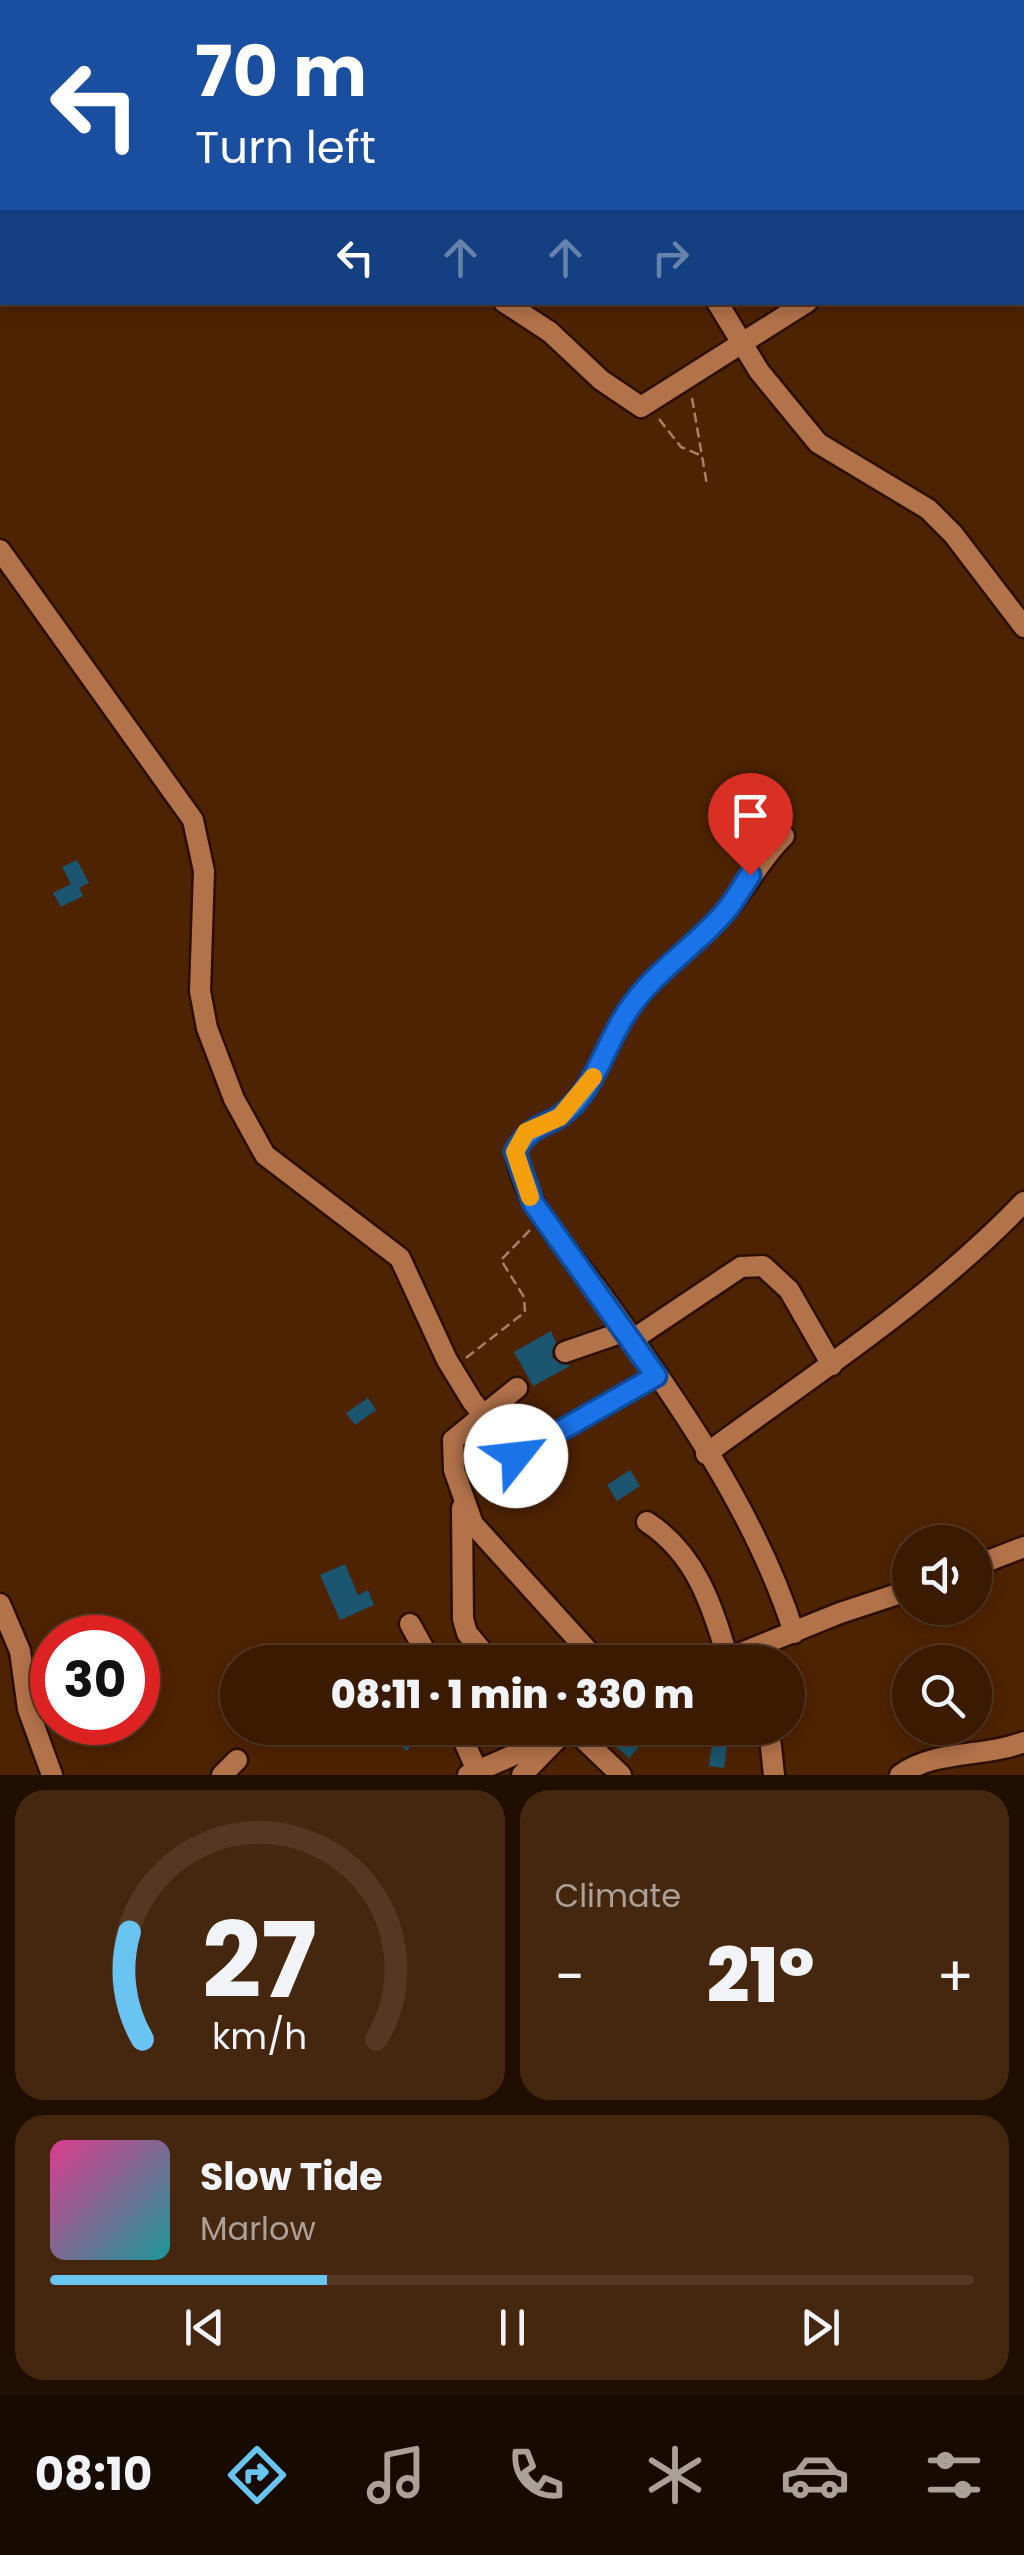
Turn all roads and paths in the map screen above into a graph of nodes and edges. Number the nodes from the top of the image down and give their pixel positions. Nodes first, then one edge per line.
1 (509, 305) edge
2 (719, 305) edge
3 (802, 305) edge
4 (741, 343) junction
5 (694, 372) junction
6 (639, 406) junction
7 (701, 456) junction
8 (708, 484) dead end
9 (0, 550) edge
10 (1024, 627) edge
11 (784, 836) dead end
12 (1024, 1202) edge
13 (535, 1206) junction
14 (629, 1336) junction
15 (565, 1352) dead end
16 (832, 1365) junction
17 (656, 1376) junction
18 (458, 1377) junction
19 (517, 1388) dead end
20 (484, 1416) junction
21 (706, 1454) junction
22 (462, 1496) junction
23 (647, 1522) dead end
24 (1024, 1547) edge
25 (992, 1559) edge
26 (892, 1597) edge
27 (0, 1604) edge
28 (410, 1624) dead end
29 (794, 1633) junction
30 (422, 1645) edge
31 (478, 1645) edge
32 (582, 1645) edge
33 (720, 1645) edge
34 (777, 1645) edge
35 (1024, 1742) edge
36 (464, 1745) edge
37 (538, 1745) edge
38 (554, 1745) edge
39 (587, 1745) edge
40 (771, 1745) edge
41 (475, 1774) edge
42 (52, 1775) edge
43 (522, 1775) edge
44 (621, 1775) edge
45 (774, 1775) edge
46 (900, 1775) edge

1 - 6 street
2 - 4 street
3 - 4 street
4 - 5 street
4 - 10 street
5 - 6 street
5 - 7 path
6 - 7 path
7 - 8 path
9 - 18 street
11 - 13 street
12 - 16 street
13 - 14 street
13 - 18 path
14 - 15 street
14 - 16 street
14 - 17 street
16 - 21 street
17 - 20 street
17 - 21 street
18 - 20 street
19 - 20 street
20 - 22 street
21 - 29 street
22 - 31 street
22 - 32 street
23 - 33 street
24 - 25 street
26 - 29 street
27 - 42 street
28 - 30 street
29 - 34 street
35 - 46 street
36 - 41 street
37 - 41 street
38 - 43 street
39 - 44 street
40 - 45 street

